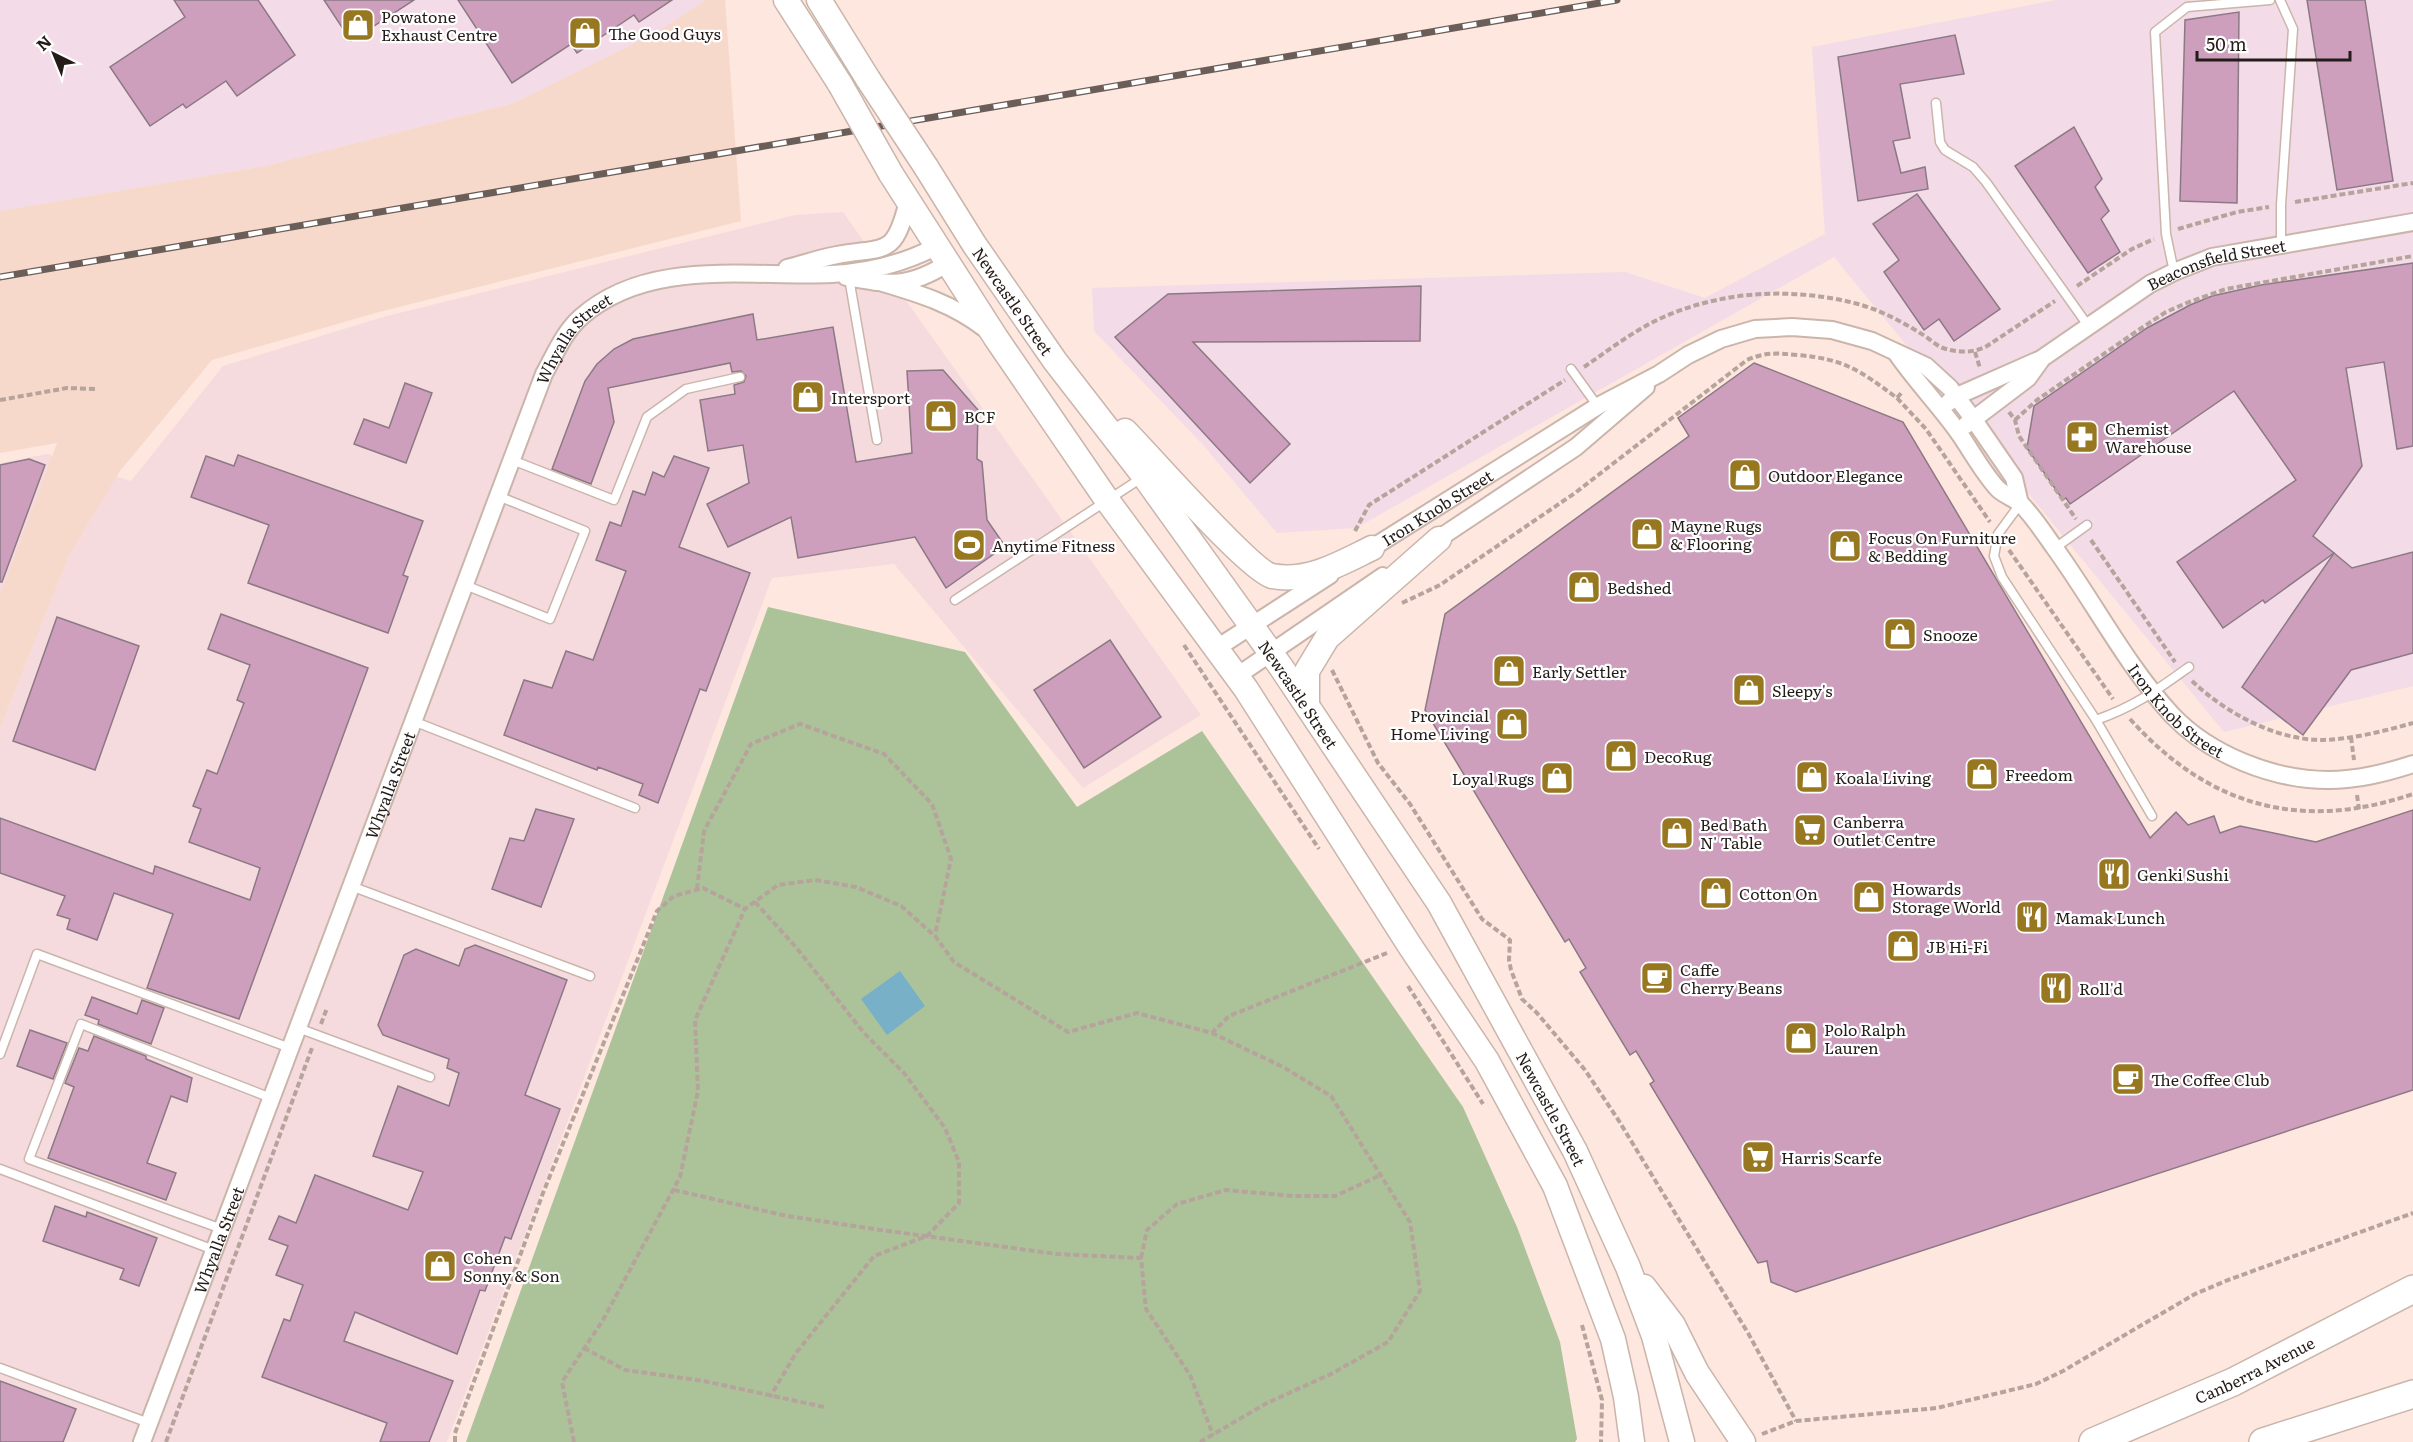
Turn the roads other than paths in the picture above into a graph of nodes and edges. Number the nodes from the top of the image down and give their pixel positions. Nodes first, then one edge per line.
1 (786, 0) edge
2 (819, 0) edge
3 (2270, 0) edge
4 (2280, 0) edge
5 (1936, 103) dead end
6 (908, 201) junction
7 (2413, 222) edge
8 (970, 237) junction
9 (2281, 244) junction
10 (943, 254) junction
11 (2174, 272) junction
12 (766, 273) junction
13 (841, 275) junction
14 (883, 283) junction
15 (2089, 327) junction
16 (996, 338) junction
17 (1897, 354) junction
18 (2041, 359) junction
19 (1055, 361) junction
20 (1571, 369) dead end
21 (1659, 374) junction
22 (740, 377) dead end
23 (1957, 396) junction
24 (1598, 406) junction
25 (1941, 408) junction
26 (1974, 420) junction
27 (1607, 422) junction
28 (1958, 431) junction
29 (877, 440) dead end
30 (512, 459) junction
31 (1144, 476) junction
32 (498, 496) junction
33 (1107, 500) junction
34 (2020, 504) junction
35 (2085, 527) road end
36 (1438, 539) junction
37 (1372, 548) junction
38 (2055, 548) junction
39 (465, 585) junction
40 (955, 600) dead end
41 (1251, 625) junction
42 (1217, 648) junction
43 (1270, 652) junction
44 (2186, 669) road end
45 (1237, 676) junction
46 (2153, 693) junction
47 (1307, 704) junction
48 (2097, 720) junction
49 (413, 721) junction
50 (2413, 764) edge
51 (634, 808) dead end
52 (2152, 816) dead end
53 (351, 886) junction
54 (590, 976) dead end
55 (298, 1028) junction
56 (290, 1048) junction
57 (0, 1054) edge
58 (430, 1077) dead end
59 (272, 1098) junction
60 (0, 1169) edge
61 (222, 1229) junction
62 (214, 1250) junction
63 (1628, 1267) junction
64 (2413, 1289) edge
65 (0, 1368) edge
66 (2413, 1394) edge
67 (149, 1423) junction
68 (142, 1442) edge
69 (1632, 1442) edge
70 (1682, 1442) edge
71 (1743, 1442) edge
72 (2093, 1442) edge
73 (2264, 1442) edge

1 - 6 main road, Newcastle Street, bridge
2 - 8 main road, Newcastle Street, bridge
3 - 11 lane
4 - 9 lane
5 - 15 lane
6 - 10 main road, Newcastle Street
6 - 12 street, Whyalla Street
7 - 9 street, Beaconsfield Street
8 - 10 main road, Whyalla Street
8 - 19 main road, Newcastle Street
9 - 11 street, Beaconsfield Street
10 - 13 street, Whyalla Street
10 - 14 street, Whyalla Street
10 - 16 main road, Newcastle Street
11 - 15 street, Beaconsfield Street
12 - 13 street, Whyalla Street
12 - 30 street, Whyalla Street
13 - 14 street, Whyalla Street
13 - 29 lane
14 - 16 street, Whyalla Street
15 - 18 street, Beaconsfield Street
16 - 33 main road, Newcastle Street
17 - 21 street, Iron Knob Street
17 - 23 street, Iron Knob Street
17 - 25 street, Iron Knob Street
18 - 23 street, Beaconsfield Street
18 - 26 street, Beaconsfield Street
19 - 31 main road, Newcastle Street
19 - 37 main road
20 - 24 lane
21 - 24 street, Iron Knob Street
21 - 27 street, Iron Knob Street
22 - 30 lane
23 - 25 street, Beaconsfield Street
23 - 26 street, Iron Knob Street
24 - 27 lane
24 - 37 street, Iron Knob Street
25 - 28 street, Iron Knob Street
26 - 28 street, Beaconsfield Street
26 - 34 street, Iron Knob Street
27 - 36 street, Iron Knob Street
28 - 34 street, Iron Knob Street
30 - 32 street, Whyalla Street
31 - 33 lane
31 - 41 main road, Newcastle Street
32 - 39 street, Whyalla Street
32 - 39 lane
33 - 40 lane
33 - 42 main road, Newcastle Street
34 - 38 street, Iron Knob Street
34 - 48 lane
35 - 38 lane
36 - 43 street, Iron Knob Street
36 - 47 main road
37 - 41 street, Iron Knob Street
38 - 46 street, Iron Knob Street
39 - 49 street, Whyalla Street
41 - 42 street, Iron Knob Street
41 - 43 main road, Newcastle Street
42 - 45 main road, Newcastle Street
43 - 45 street, Iron Knob Street
43 - 47 main road, Newcastle Street
44 - 46 lane
45 - 69 main road, Newcastle Street
46 - 48 lane
46 - 50 street, Iron Knob Street
47 - 63 main road, Newcastle Street
48 - 52 lane
49 - 51 lane
49 - 53 street, Whyalla Street
53 - 54 lane
53 - 55 street, Whyalla Street
55 - 56 street, Whyalla Street
55 - 58 lane
56 - 57 lane
56 - 59 street, Whyalla Street
59 - 61 street, Whyalla Street
59 - 61 lane
60 - 62 lane
61 - 62 street, Whyalla Street
62 - 67 street, Whyalla Street
63 - 70 main road, Newcastle Street
63 - 71 main road
64 - 72 highway, Canberra Avenue
65 - 67 lane
66 - 73 highway
67 - 68 street, Whyalla Street

